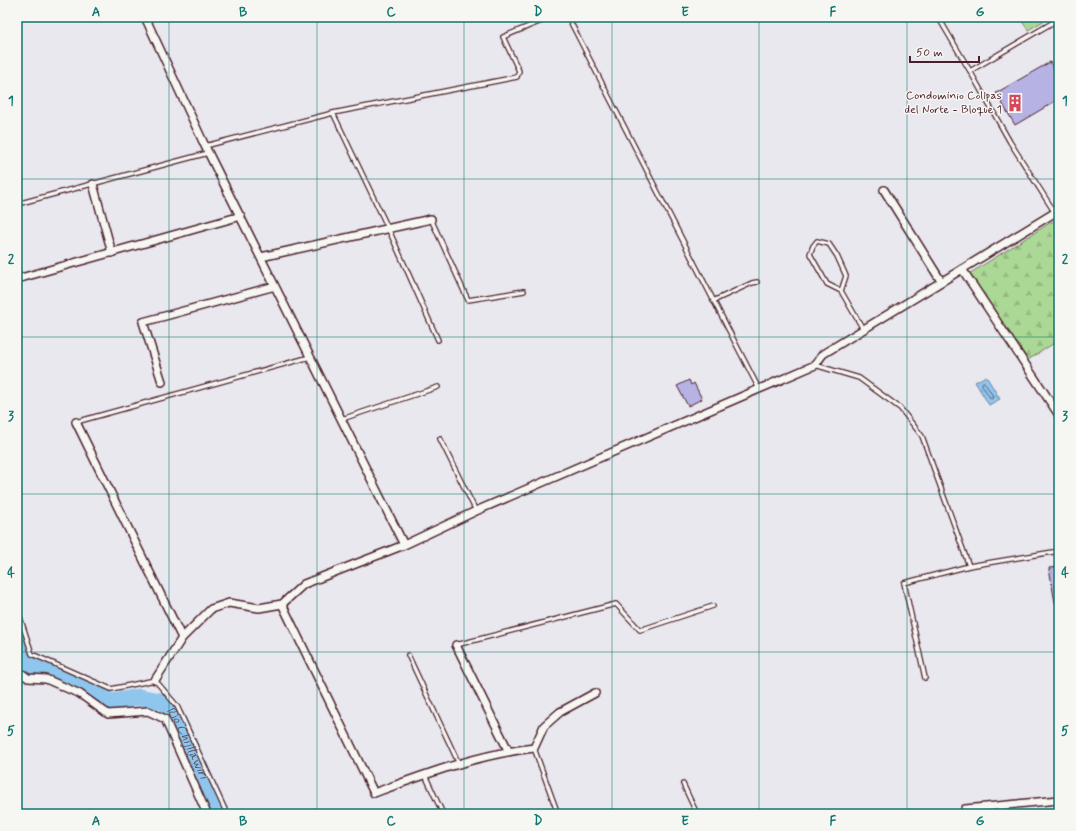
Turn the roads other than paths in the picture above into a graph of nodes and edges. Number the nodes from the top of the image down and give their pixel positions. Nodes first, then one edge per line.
1 (145, 17) edge
2 (551, 17) edge
3 (568, 17) edge
4 (940, 20) dead end
5 (1057, 20) dead end
6 (970, 71) junction
7 (333, 113) junction
8 (206, 146) junction
9 (209, 153) junction
10 (93, 184) junction
11 (884, 190) dead end
12 (17, 204) edge
13 (1057, 212) edge
14 (241, 216) junction
15 (431, 219) joint
16 (388, 228) junction
17 (112, 253) junction
18 (261, 257) junction
19 (962, 269) junction
20 (17, 279) edge
21 (757, 282) dead end
22 (941, 282) junction
23 (275, 286) junction
24 (524, 290) dead end
25 (841, 291) junction
26 (713, 301) junction
27 (863, 329) junction
28 (438, 340) dead end
29 (310, 357) junction
30 (815, 365) junction
31 (162, 382) dead end
32 (438, 387) dead end
33 (759, 389) junction
34 (1059, 416) edge
35 (342, 420) junction
36 (76, 422) joint
37 (440, 439) dead end
38 (476, 511) junction
39 (404, 545) junction
40 (1059, 551) edge
41 (969, 566) junction
42 (282, 604) junction
43 (713, 606) dead end
44 (17, 608) edge
45 (182, 638) junction
46 (456, 646) joint
47 (408, 655) dead end
48 (17, 670) edge
49 (924, 678) dead end
50 (155, 680) junction
51 (595, 693) dead end
52 (534, 748) junction
53 (508, 750) junction
54 (459, 764) junction
55 (424, 774) junction
56 (683, 784) dead end
57 (1059, 800) edge
58 (965, 809) dead end
59 (207, 814) edge
60 (227, 814) edge
61 (443, 814) edge
62 (558, 814) edge
63 (697, 814) edge

1 - 8 street
2 - 7 lane
3 - 26 lane
4 - 6 lane
5 - 6 lane
6 - 13 lane
7 - 8 lane
7 - 16 lane
8 - 9 street
9 - 10 lane
9 - 14 street
10 - 12 lane
10 - 17 street
11 - 22 street
13 - 19 street
14 - 17 street
14 - 18 street
15 - 16 street
15 - 24 lane
16 - 18 street
16 - 28 lane
17 - 20 street
18 - 23 street
19 - 22 street
19 - 34 street
21 - 26 lane
22 - 27 street
23 - 29 street
23 - 31 street
25 - 25 lane
25 - 27 lane
26 - 33 lane
27 - 30 street
29 - 35 street
29 - 36 lane
30 - 33 street
30 - 41 lane
32 - 35 lane
33 - 38 street
35 - 39 street
36 - 45 street
37 - 38 lane
38 - 39 street
39 - 42 street
40 - 41 lane
41 - 49 lane
42 - 45 street
42 - 55 street
43 - 46 lane
44 - 50 lane
45 - 50 street
46 - 53 street
47 - 54 lane
48 - 59 street
50 - 60 lane
51 - 52 street
52 - 53 street
52 - 62 lane
53 - 54 street
54 - 55 street
55 - 61 lane
56 - 63 lane
57 - 58 street

